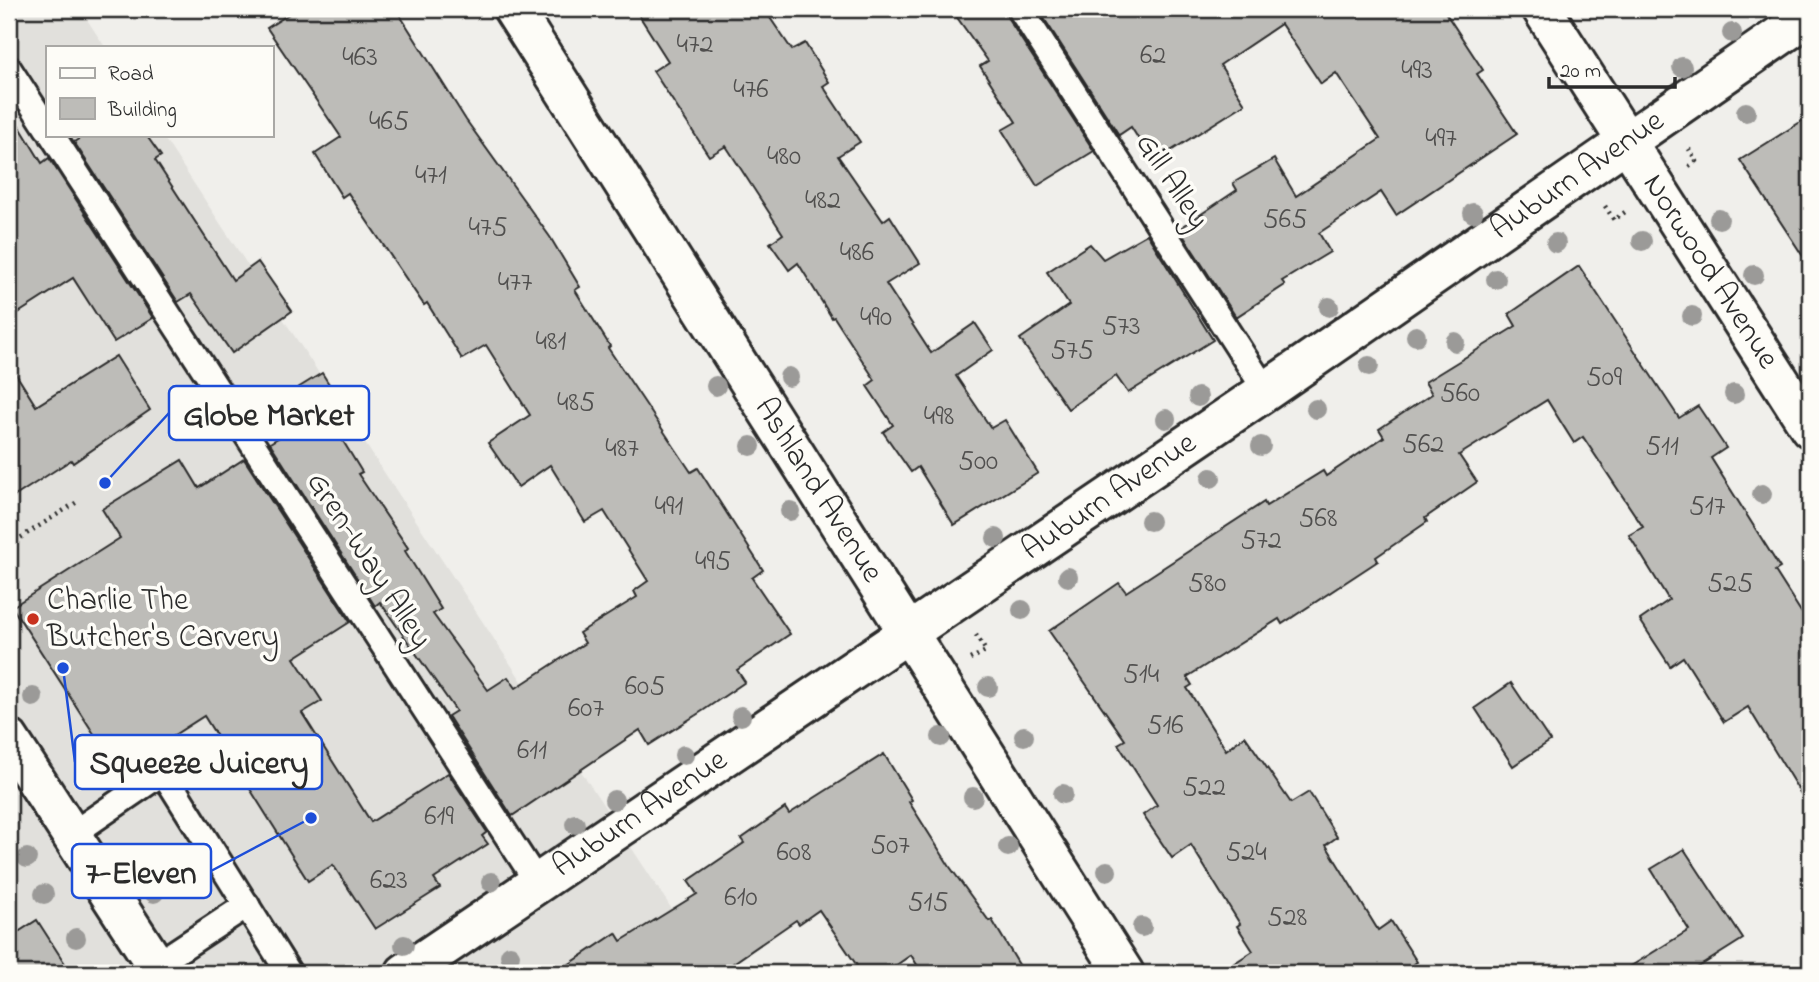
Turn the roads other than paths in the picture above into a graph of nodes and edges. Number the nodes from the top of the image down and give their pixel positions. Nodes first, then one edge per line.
1 (513, 9) edge
2 (1020, 9) edge
3 (1542, 9) edge
4 (1810, 15) edge
5 (9, 69) edge
6 (46, 126) edge
7 (53, 136) edge
8 (1628, 140) junction
9 (1266, 391) junction
10 (1810, 428) edge
11 (908, 632) junction
12 (9, 739) edge
13 (71, 835) junction
14 (537, 882) junction
15 (247, 905) junction
16 (158, 969) edge
17 (297, 973) edge
18 (405, 973) edge
19 (1124, 973) edge

1 - 11 street, Ashland Avenue
2 - 9 lane, Gill Alley
3 - 8 street, Norwood Avenue
4 - 8 street, Auburn Avenue
5 - 6 lane
7 - 14 lane, Gren-Way Alley
8 - 9 street, Auburn Avenue
8 - 10 street, Norwood Avenue
9 - 11 street, Auburn Avenue
11 - 14 street, Auburn Avenue
11 - 19 street, Ashland Avenue
12 - 13 street
13 - 15 lane
13 - 16 street
14 - 18 street, Auburn Avenue
15 - 16 lane
15 - 17 lane

